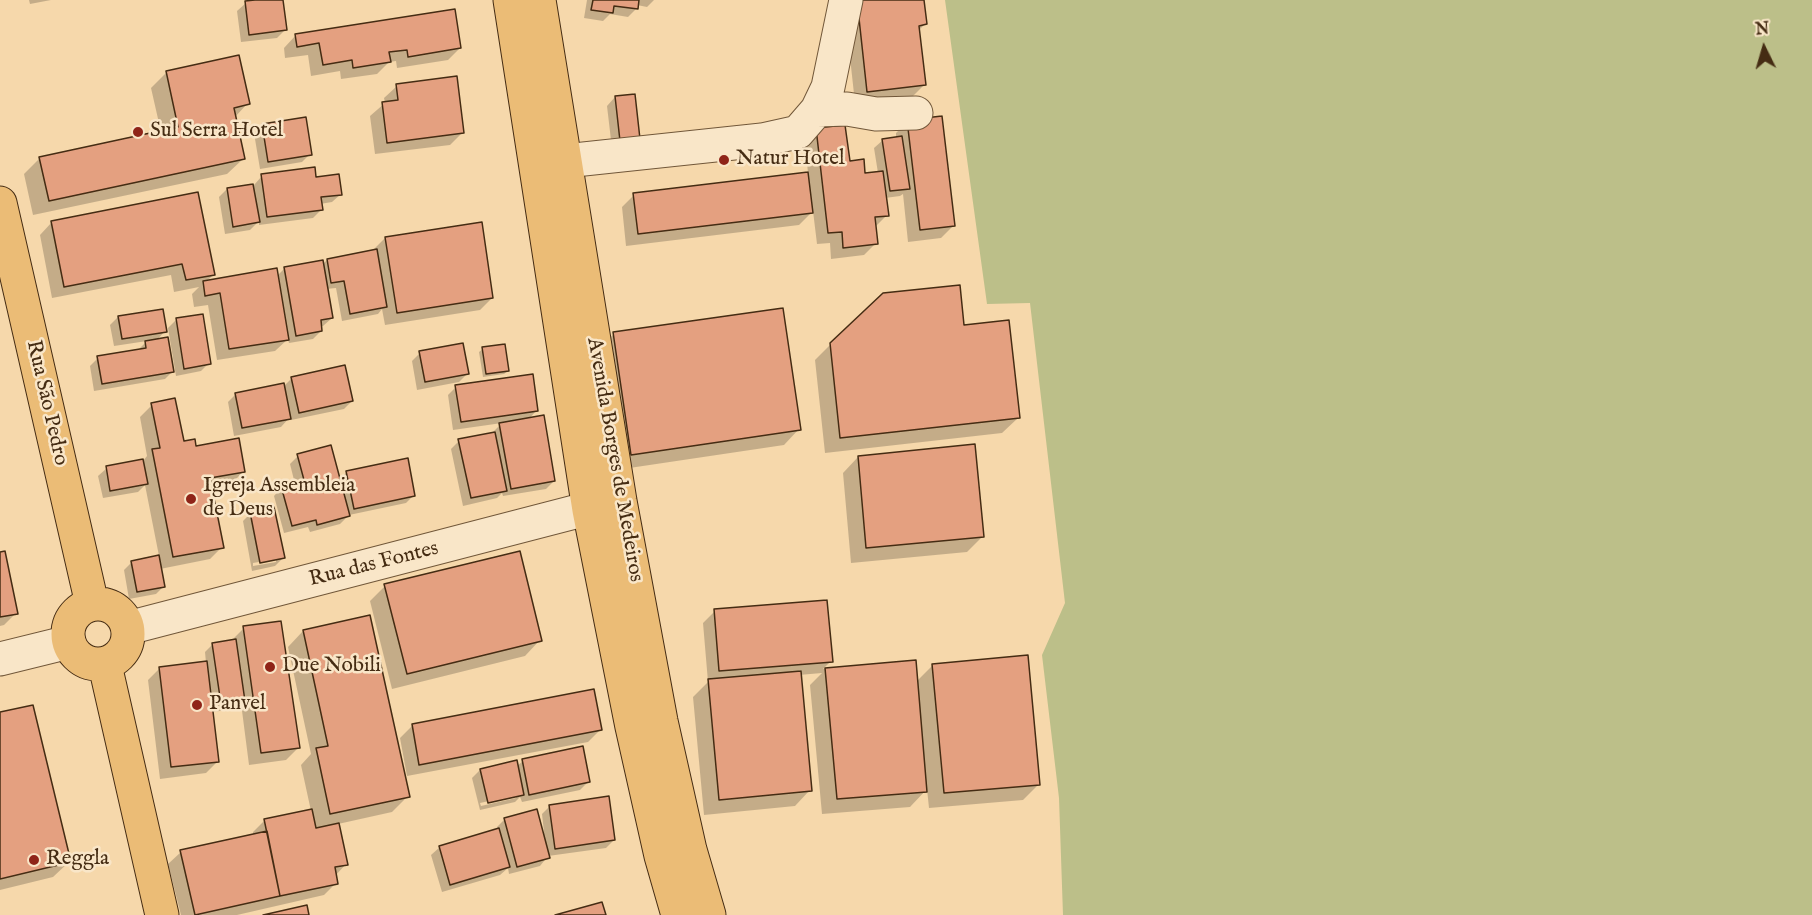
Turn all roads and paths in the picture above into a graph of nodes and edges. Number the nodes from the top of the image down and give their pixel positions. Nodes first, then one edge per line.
1 (510, 0) edge
2 (539, 0) edge
3 (846, 0) edge
4 (536, 76) junction
5 (817, 110) junction
6 (916, 113) dead end
7 (558, 177) junction
8 (0, 203) edge
9 (604, 505) junction
10 (92, 604) junction
11 (128, 628) junction
12 (69, 642) junction
13 (0, 659) edge
14 (105, 665) junction
15 (675, 853) junction
16 (162, 915) edge
17 (678, 915) edge
18 (709, 915) edge

1 - 4 main road, Avenida Borges de Medeiros
2 - 4 main road, Avenida Borges de Medeiros
3 - 5 street
4 - 7 main road, Avenida Borges de Medeiros
5 - 6 street
5 - 7 street
7 - 9 main road, Avenida Borges de Medeiros
8 - 10 main road, Rua São Pedro
9 - 11 street, Rua das Fontes
9 - 15 main road, Avenida Borges de Medeiros
10 - 11 main road
10 - 12 main road
11 - 14 main road
12 - 13 street
12 - 14 main road
14 - 16 main road
15 - 17 main road, Avenida Borges de Medeiros
15 - 18 main road, Avenida Borges de Medeiros

